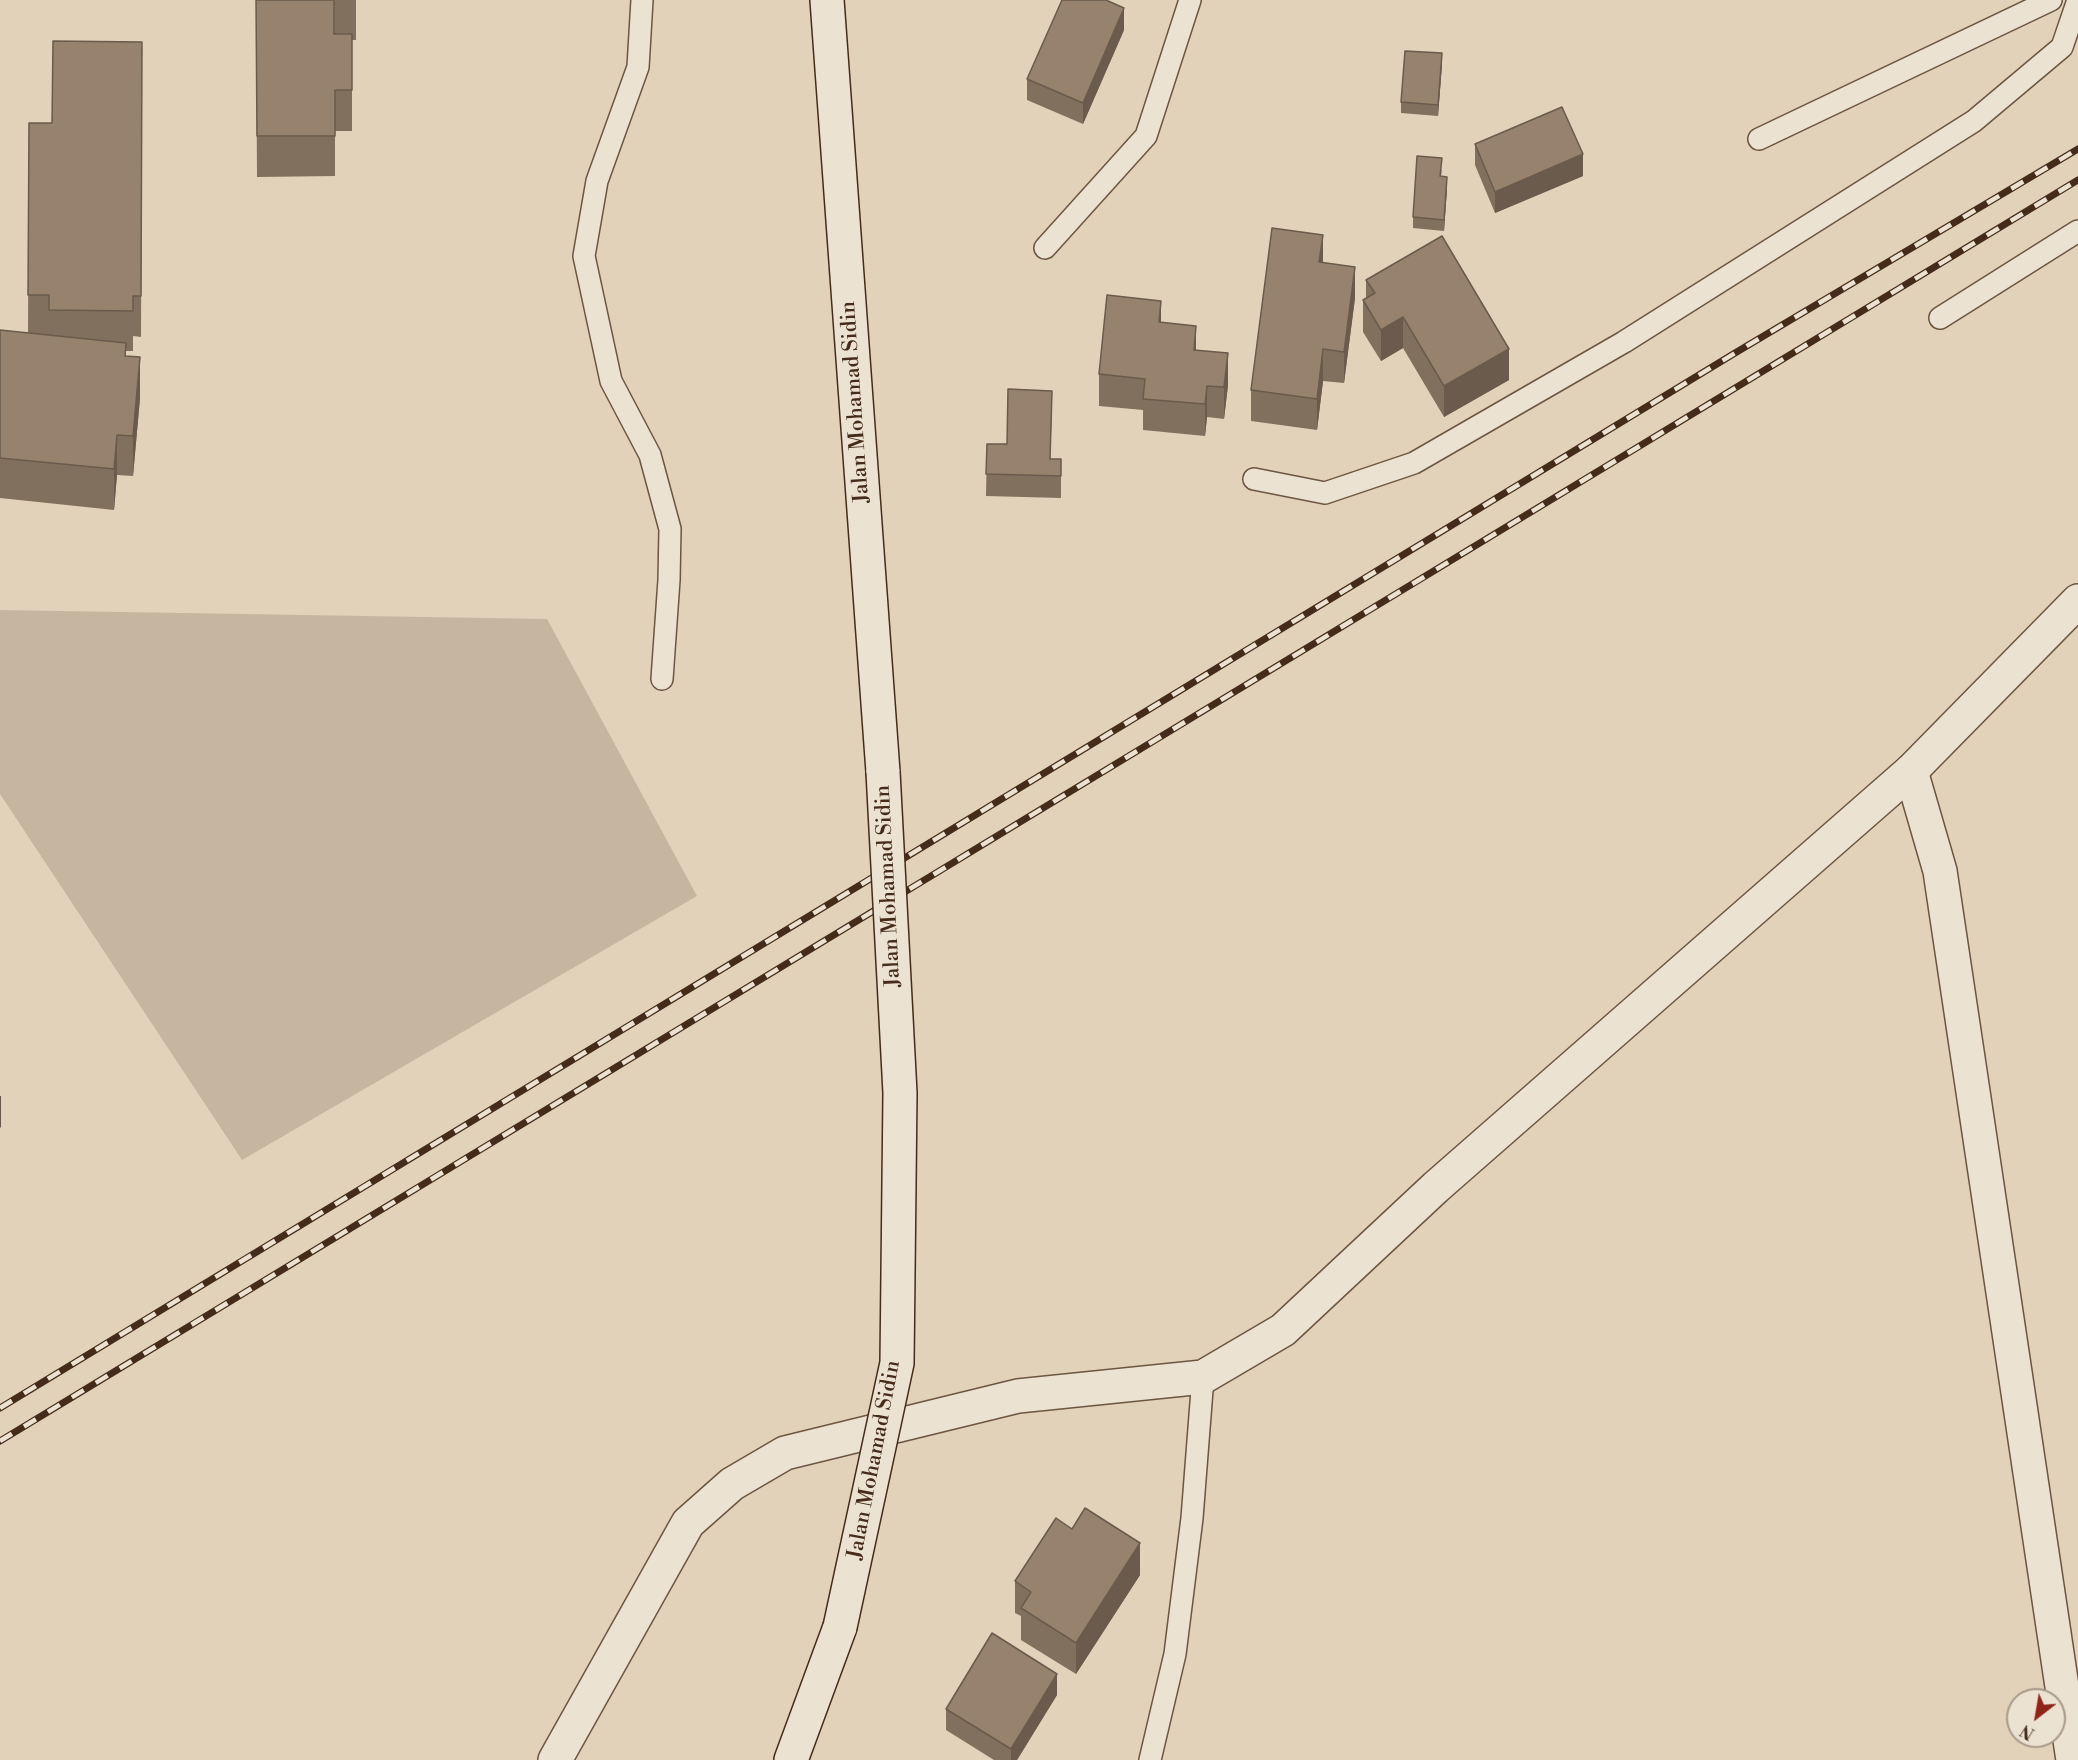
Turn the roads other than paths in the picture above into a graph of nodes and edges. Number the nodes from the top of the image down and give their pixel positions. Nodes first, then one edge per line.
1 (642, 0) edge
2 (827, 0) edge
3 (1190, 0) edge
4 (2051, 0) edge
5 (2078, 0) edge
6 (1759, 139) dead end
7 (2078, 231) edge
8 (1045, 248) dead end
9 (1940, 318) dead end
10 (1254, 479) dead end
11 (2078, 601) edge
12 (662, 679) dead end
13 (1911, 771) junction
14 (1203, 1377) junction
15 (555, 1760) edge
16 (791, 1760) edge
17 (1150, 1760) edge
18 (2073, 1760) edge

1 - 12 lane
2 - 16 street, Jalan Mohamad Sidin, bridge
3 - 8 lane
4 - 6 lane
5 - 10 lane
7 - 9 lane
11 - 13 street
13 - 14 street
13 - 18 street
14 - 15 street
14 - 17 lane

